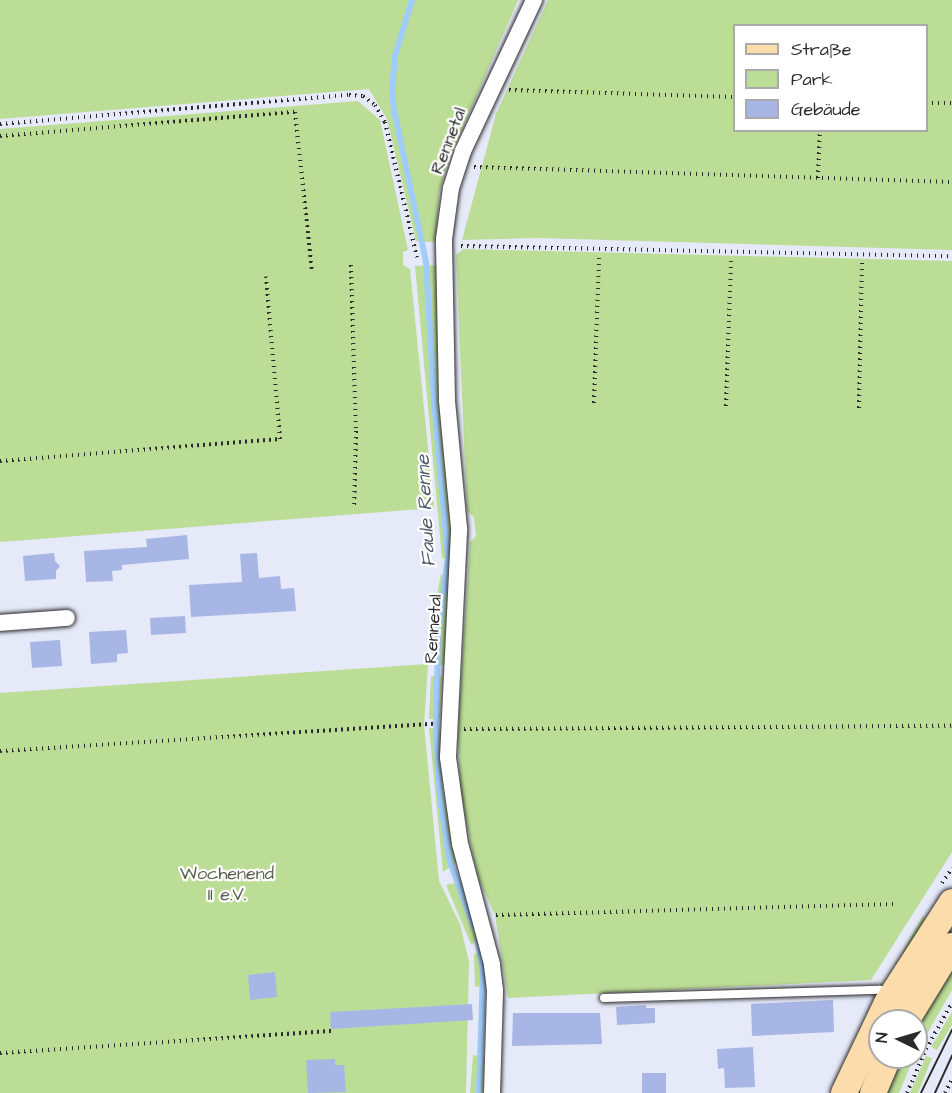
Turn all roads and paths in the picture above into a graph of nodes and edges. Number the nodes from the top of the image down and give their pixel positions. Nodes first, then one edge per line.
1 (534, 0) edge
2 (498, 89) dead end
3 (733, 97) edge
4 (928, 103) edge
5 (952, 103) edge
6 (0, 124) edge
7 (820, 132) edge
8 (0, 136) edge
9 (470, 167) dead end
10 (818, 178) junction
11 (952, 182) edge
12 (444, 255) junction
13 (952, 256) edge
14 (417, 257) dead end
15 (599, 258) dead end
16 (731, 261) dead end
17 (862, 263) dead end
18 (351, 265) dead end
19 (312, 270) dead end
20 (266, 277) dead end
21 (594, 403) dead end
22 (726, 406) dead end
23 (859, 408) dead end
24 (0, 461) edge
25 (354, 508) dead end
26 (67, 618) dead end
27 (0, 623) edge
28 (430, 723) dead end
29 (952, 726) edge
30 (458, 729) dead end
31 (0, 751) edge
32 (952, 902) edge
33 (894, 904) dead end
34 (495, 915) dead end
35 (952, 946) edge
36 (891, 997) junction
37 (604, 998) dead end
38 (952, 1003) edge
39 (913, 1009) edge
40 (333, 1031) dead end
41 (0, 1053) edge
42 (883, 1069) edge
43 (952, 1078) edge
44 (492, 1093) edge
45 (844, 1093) edge
46 (873, 1093) edge
47 (907, 1093) edge
48 (945, 1093) edge

1 - 12 street, Rennetal
2 - 3 path
4 - 5 path
6 - 14 path
7 - 10 path
8 - 19 path
9 - 10 path
10 - 11 path
12 - 13 path
12 - 44 street, Rennetal
15 - 21 path
16 - 22 path
17 - 23 path
18 - 25 path
20 - 24 path
26 - 27 street
28 - 31 path
29 - 30 path
32 - 36 main road
33 - 34 path
35 - 39 main road
36 - 37 lane
36 - 45 main road
38 - 47 path
40 - 41 path
42 - 46 main road
43 - 48 path

